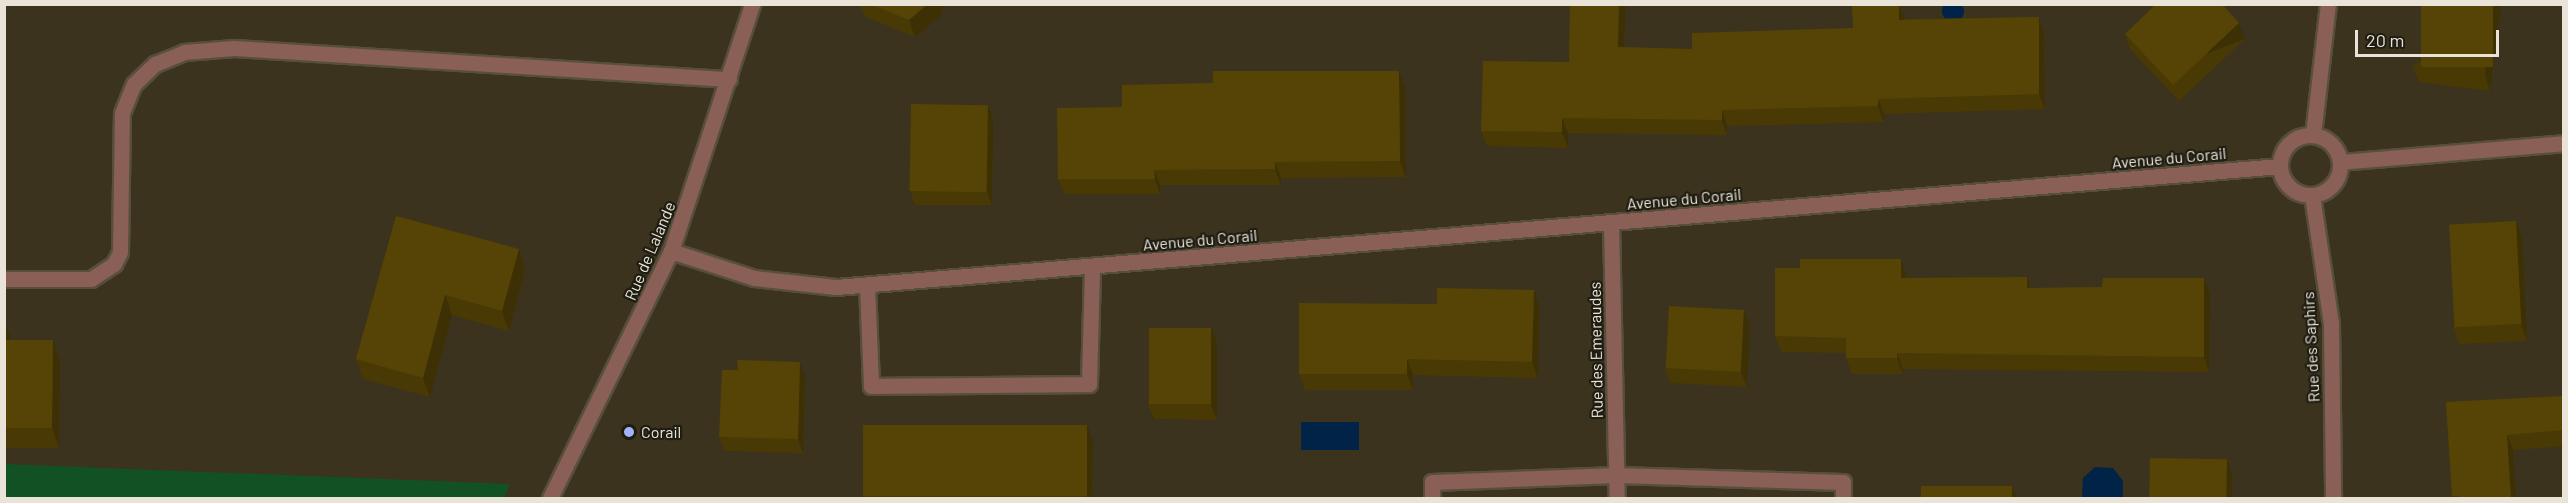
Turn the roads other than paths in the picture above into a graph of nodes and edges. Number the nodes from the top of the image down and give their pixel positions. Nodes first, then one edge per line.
1 (752, 4) edge
2 (2328, 4) edge
3 (729, 79) junction
4 (2313, 135) junction
5 (2564, 143) edge
6 (2340, 162) junction
7 (2280, 166) junction
8 (2312, 195) junction
9 (1611, 223) junction
10 (671, 251) junction
11 (1092, 268) junction
12 (4, 279) edge
13 (867, 285) junction
14 (1617, 475) junction
15 (550, 498) edge
16 (1432, 498) edge
17 (1617, 498) edge
18 (1843, 498) edge
19 (2332, 498) edge

1 - 3 street, Rue de Lalande
2 - 4 street
3 - 10 street, Rue de Lalande
3 - 12 street
4 - 6 street
4 - 7 street
5 - 6 street
6 - 8 street
7 - 8 street
7 - 9 street, Avenue du Corail
8 - 19 street, Rue des Saphirs
9 - 11 street, Avenue du Corail
9 - 14 street, Rue des Emeraudes
10 - 13 street, Avenue du Corail
10 - 15 street, Rue de Lalande
11 - 13 street, Avenue du Corail
11 - 13 street
14 - 16 street
14 - 17 street, Rue des Emeraudes
14 - 18 street

